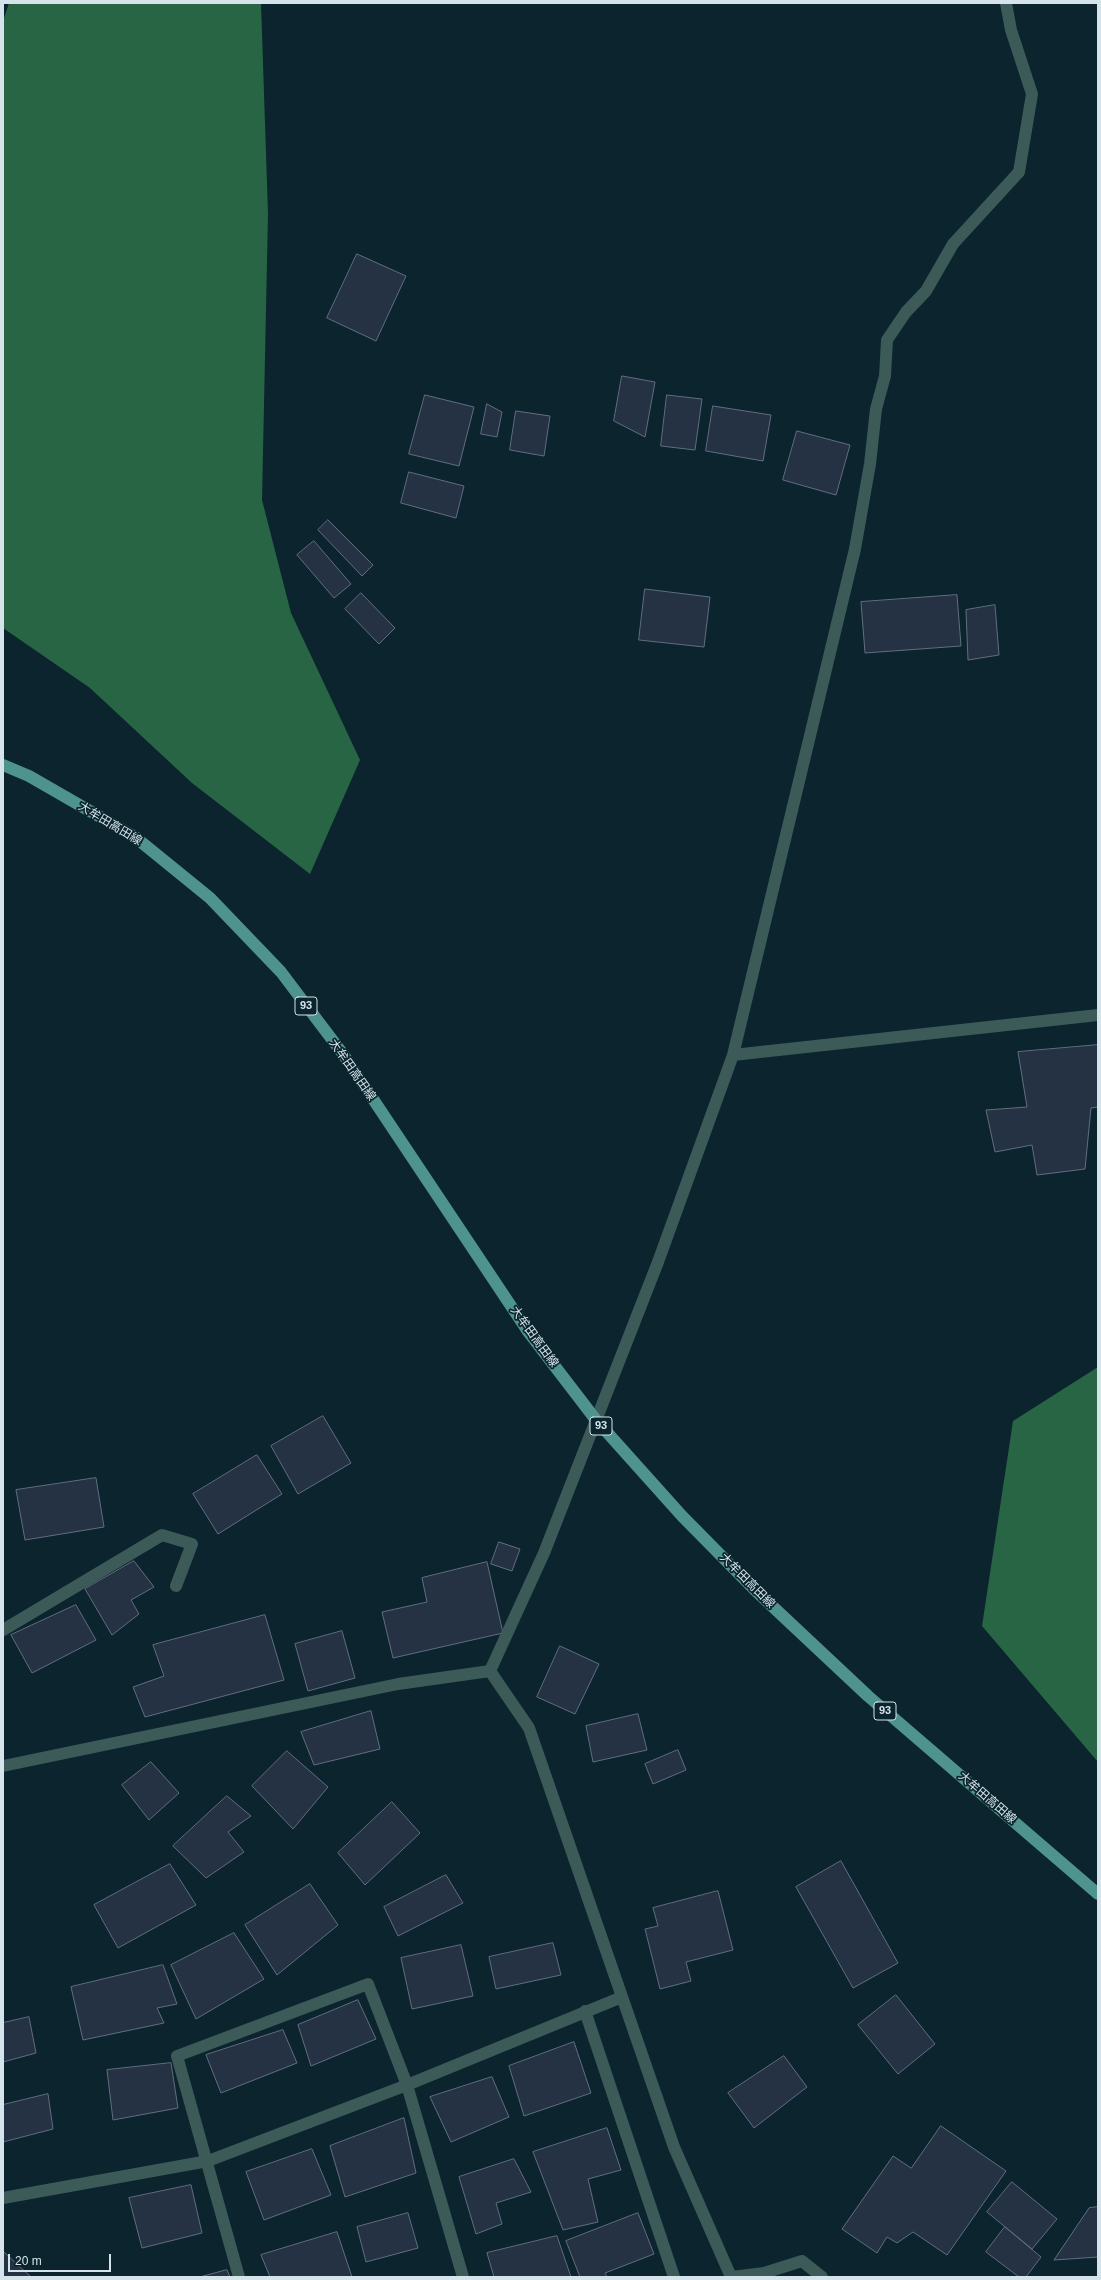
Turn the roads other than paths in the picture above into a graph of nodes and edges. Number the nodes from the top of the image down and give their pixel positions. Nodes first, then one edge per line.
1 (1006, 3) edge
2 (3, 765) edge
3 (1098, 1015) edge
4 (733, 1055) junction
5 (176, 1586) dead end
6 (3, 1630) edge
7 (490, 1671) junction
8 (3, 1766) edge
9 (1098, 1894) edge
10 (622, 1997) junction
11 (585, 2011) junction
12 (407, 2085) junction
13 (208, 2161) junction
14 (3, 2198) edge
15 (239, 2277) edge
16 (464, 2277) edge
17 (674, 2277) edge
18 (732, 2277) edge
19 (822, 2277) edge

1 - 4 street
2 - 9 main road, 大牟田高田線 / 93
3 - 4 street
4 - 7 street
5 - 6 street
7 - 8 street
7 - 10 street
10 - 11 street
10 - 18 street
11 - 12 street
11 - 17 street
12 - 13 street
12 - 13 street
12 - 16 street
13 - 14 street
13 - 15 street
18 - 19 street

